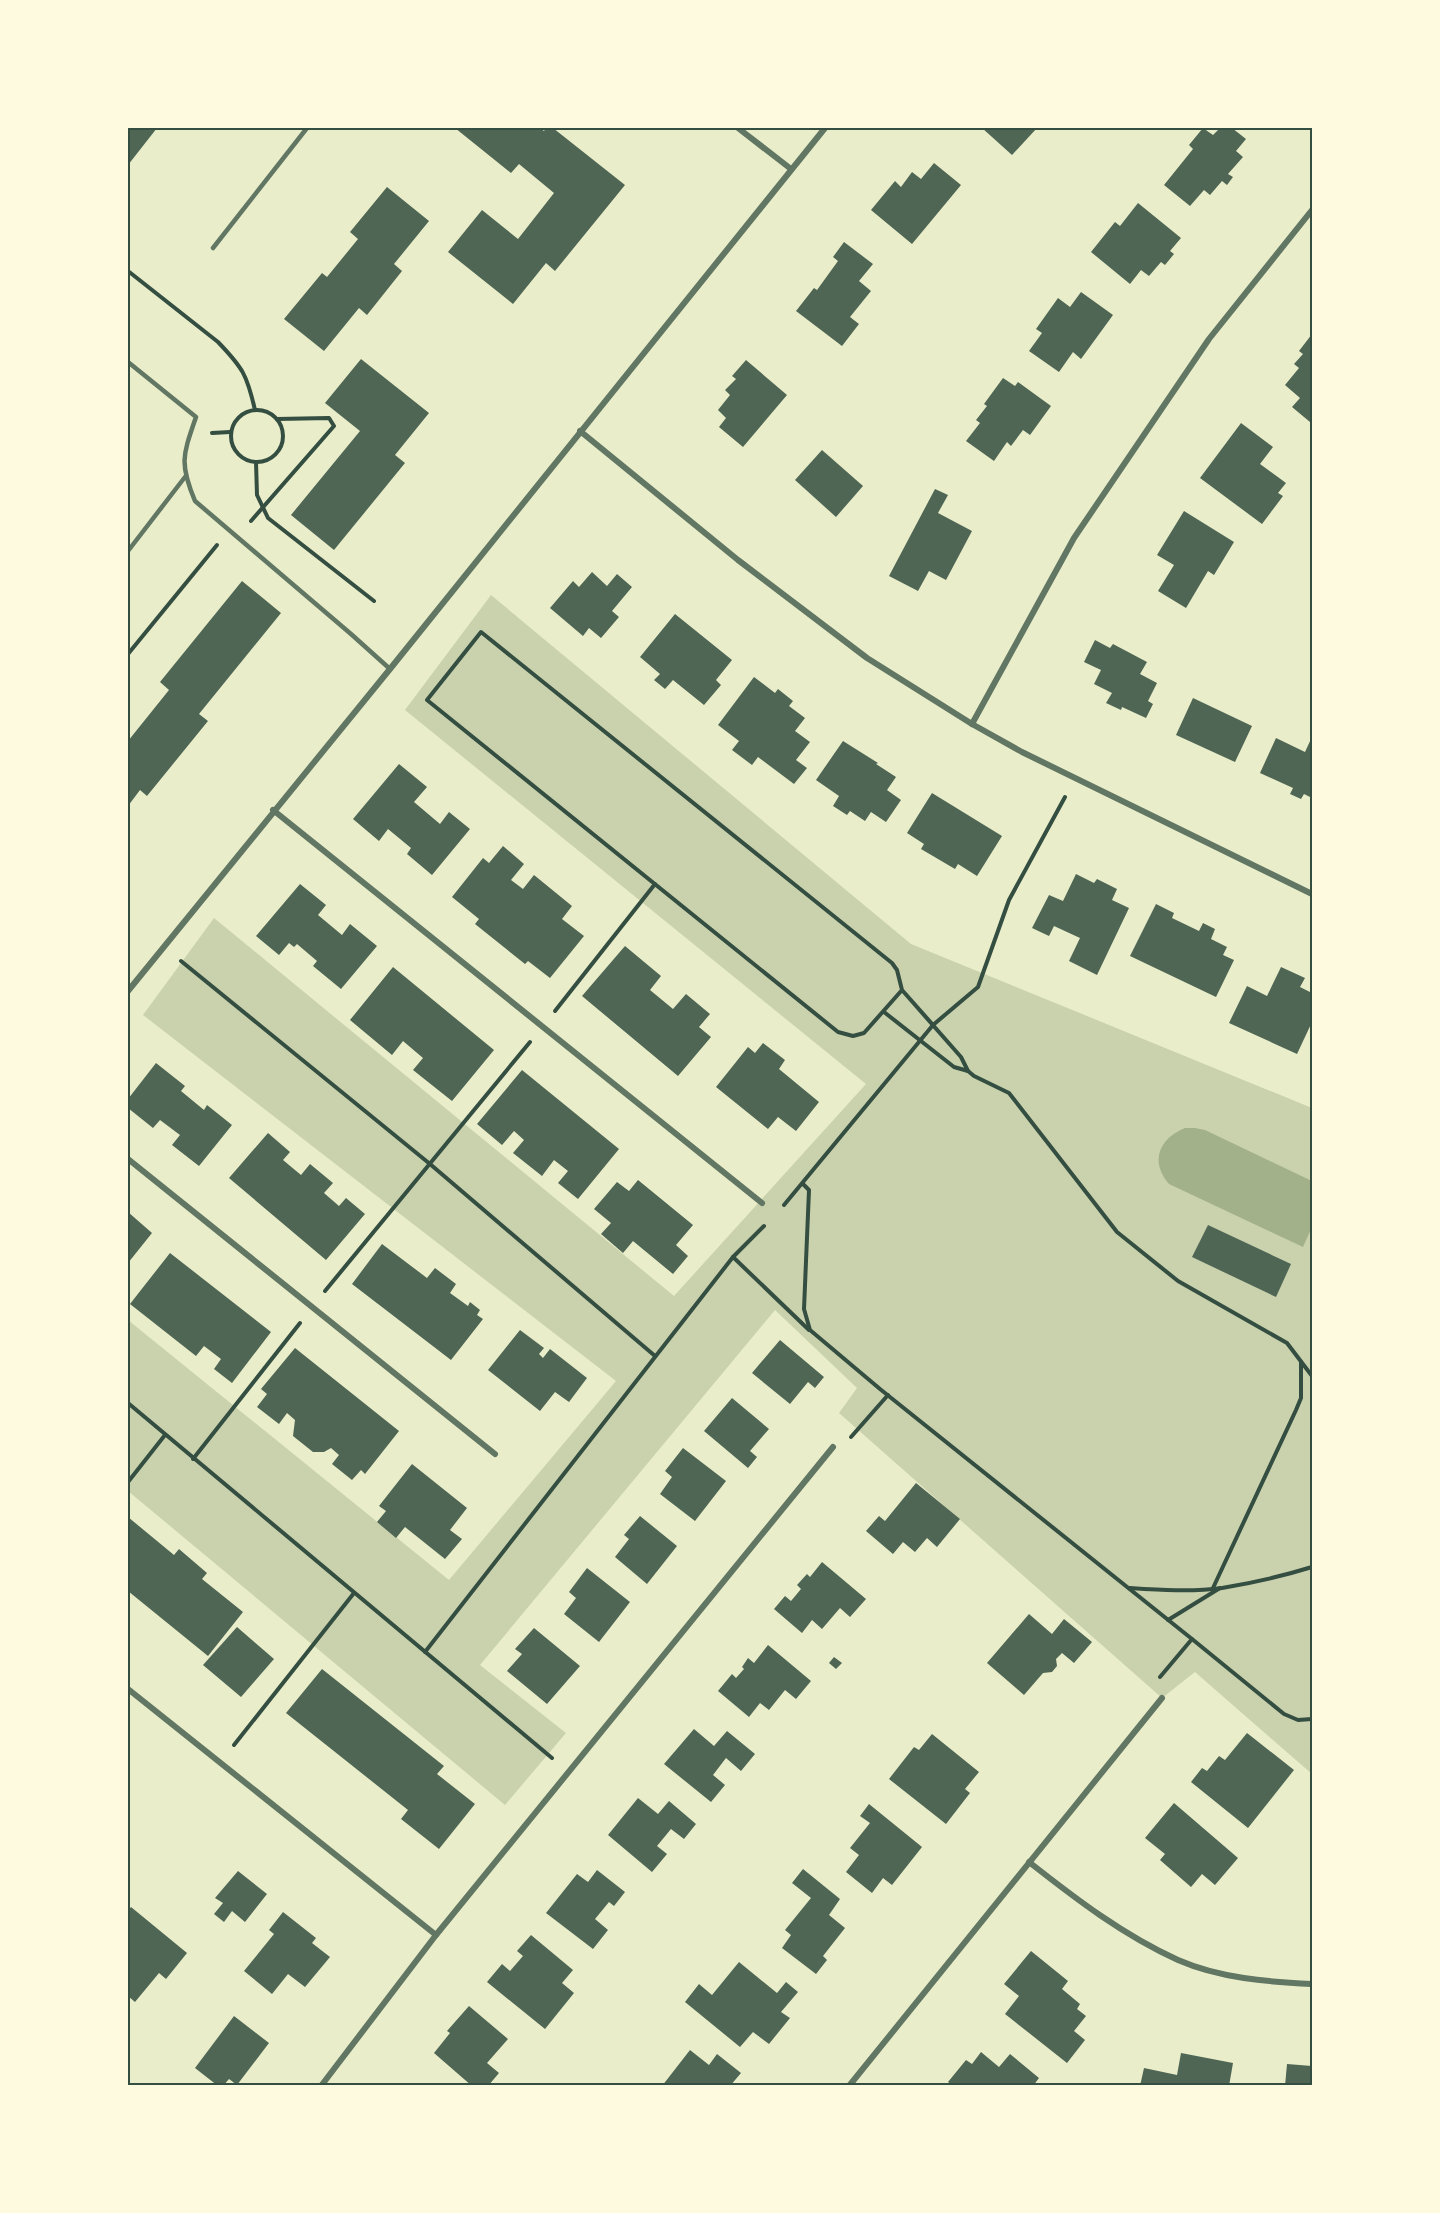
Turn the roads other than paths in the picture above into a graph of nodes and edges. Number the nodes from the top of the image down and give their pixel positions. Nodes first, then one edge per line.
1 (307, 128) edge
2 (738, 128) edge
3 (825, 128) edge
4 (791, 169) junction
5 (1312, 210) edge
6 (213, 248) dead end
7 (128, 362) edge
8 (580, 431) junction
9 (185, 477) junction
10 (128, 551) edge
11 (390, 669) junction
12 (972, 724) junction
13 (273, 810) junction
14 (1312, 894) edge
15 (128, 991) edge
16 (128, 1159) edge
17 (762, 1203) dead end
18 (833, 1447) road end
19 (495, 1454) dead end
20 (128, 1689) edge
21 (1162, 1698) road end
22 (1029, 1862) junction
23 (436, 1935) junction
24 (1312, 1984) edge
25 (321, 2085) edge
26 (849, 2085) edge

1 - 6 lane
2 - 4 street
3 - 4 street
4 - 8 street
5 - 12 street
7 - 9 lane
8 - 11 street
8 - 12 street
9 - 10 lane
9 - 11 lane
11 - 13 street
12 - 14 street
13 - 15 street
13 - 17 street
16 - 19 street
18 - 23 street
20 - 23 street
21 - 22 street
22 - 24 street
22 - 26 street
23 - 25 street

